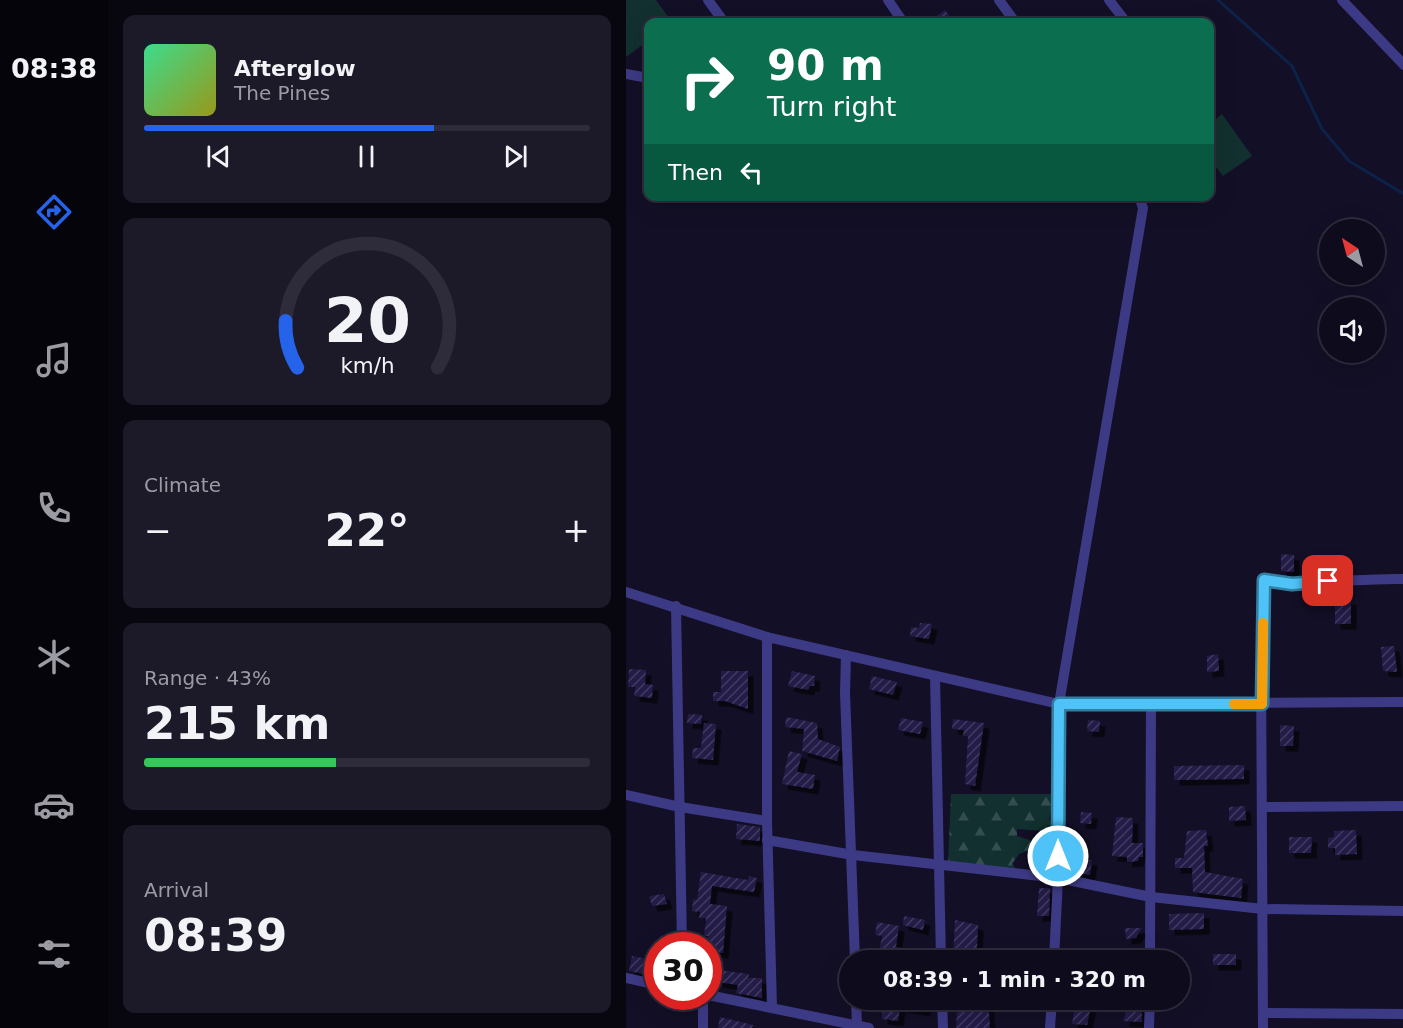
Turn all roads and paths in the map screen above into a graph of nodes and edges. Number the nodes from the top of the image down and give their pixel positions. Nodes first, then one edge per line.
1 (707, 0) edge
2 (888, 0) edge
3 (1109, 0) edge
4 (1344, 1) edge
5 (1005, 2) edge
6 (721, 18) edge
7 (900, 18) edge
8 (1013, 18) edge
9 (1123, 18) edge
10 (1403, 65) edge
11 (626, 74) edge
12 (644, 77) edge
13 (1141, 201) edge
14 (1403, 579) edge
15 (626, 592) edge
16 (676, 606) junction
17 (767, 637) junction
18 (846, 655) junction
19 (935, 676) junction
20 (1403, 702) edge
21 (1059, 704) junction
22 (1151, 704) junction
23 (1262, 704) junction
24 (626, 795) edge
25 (1403, 806) edge
26 (680, 807) junction
27 (1262, 807) junction
28 (767, 821) junction
29 (767, 840) junction
30 (853, 855) junction
31 (938, 865) junction
32 (1058, 878) junction
33 (1151, 897) junction
34 (1263, 909) junction
35 (1403, 911) edge
36 (682, 932) edge
37 (856, 950) edge
38 (941, 950) edge
39 (1054, 950) edge
40 (1150, 950) edge
41 (626, 978) edge
42 (644, 982) edge
43 (722, 998) edge
44 (772, 1008) junction
45 (703, 1010) edge
46 (856, 1010) edge
47 (942, 1010) edge
48 (1051, 1010) edge
49 (1150, 1010) edge
50 (1263, 1012) junction
51 (1403, 1014) edge
52 (838, 1025) edge
53 (857, 1026) junction
54 (703, 1028) edge
55 (869, 1028) edge
56 (943, 1028) edge
57 (1050, 1028) edge
58 (1150, 1028) edge
59 (1263, 1028) edge

1 - 6 street
2 - 7 street
3 - 9 street
4 - 10 street
5 - 8 street
11 - 12 street
13 - 21 street
14 - 23 street
15 - 16 street
16 - 17 street
16 - 26 street
17 - 18 street
17 - 28 street
18 - 19 street
18 - 30 street
19 - 21 street
19 - 31 street
20 - 23 street
21 - 22 street
21 - 32 street
22 - 23 street
22 - 33 street
23 - 27 street
24 - 26 street
25 - 27 street
26 - 28 street
26 - 36 street
27 - 34 street
28 - 29 street
29 - 30 street
29 - 44 street
30 - 31 street
30 - 37 street
31 - 32 street
31 - 38 street
32 - 33 street
32 - 39 street
33 - 34 street
33 - 40 street
34 - 35 street
34 - 50 street
41 - 42 street
43 - 44 street
44 - 52 street
45 - 54 street
46 - 53 street
47 - 56 street
48 - 57 street
49 - 58 street
50 - 51 street
50 - 59 street
52 - 53 street
53 - 55 street

